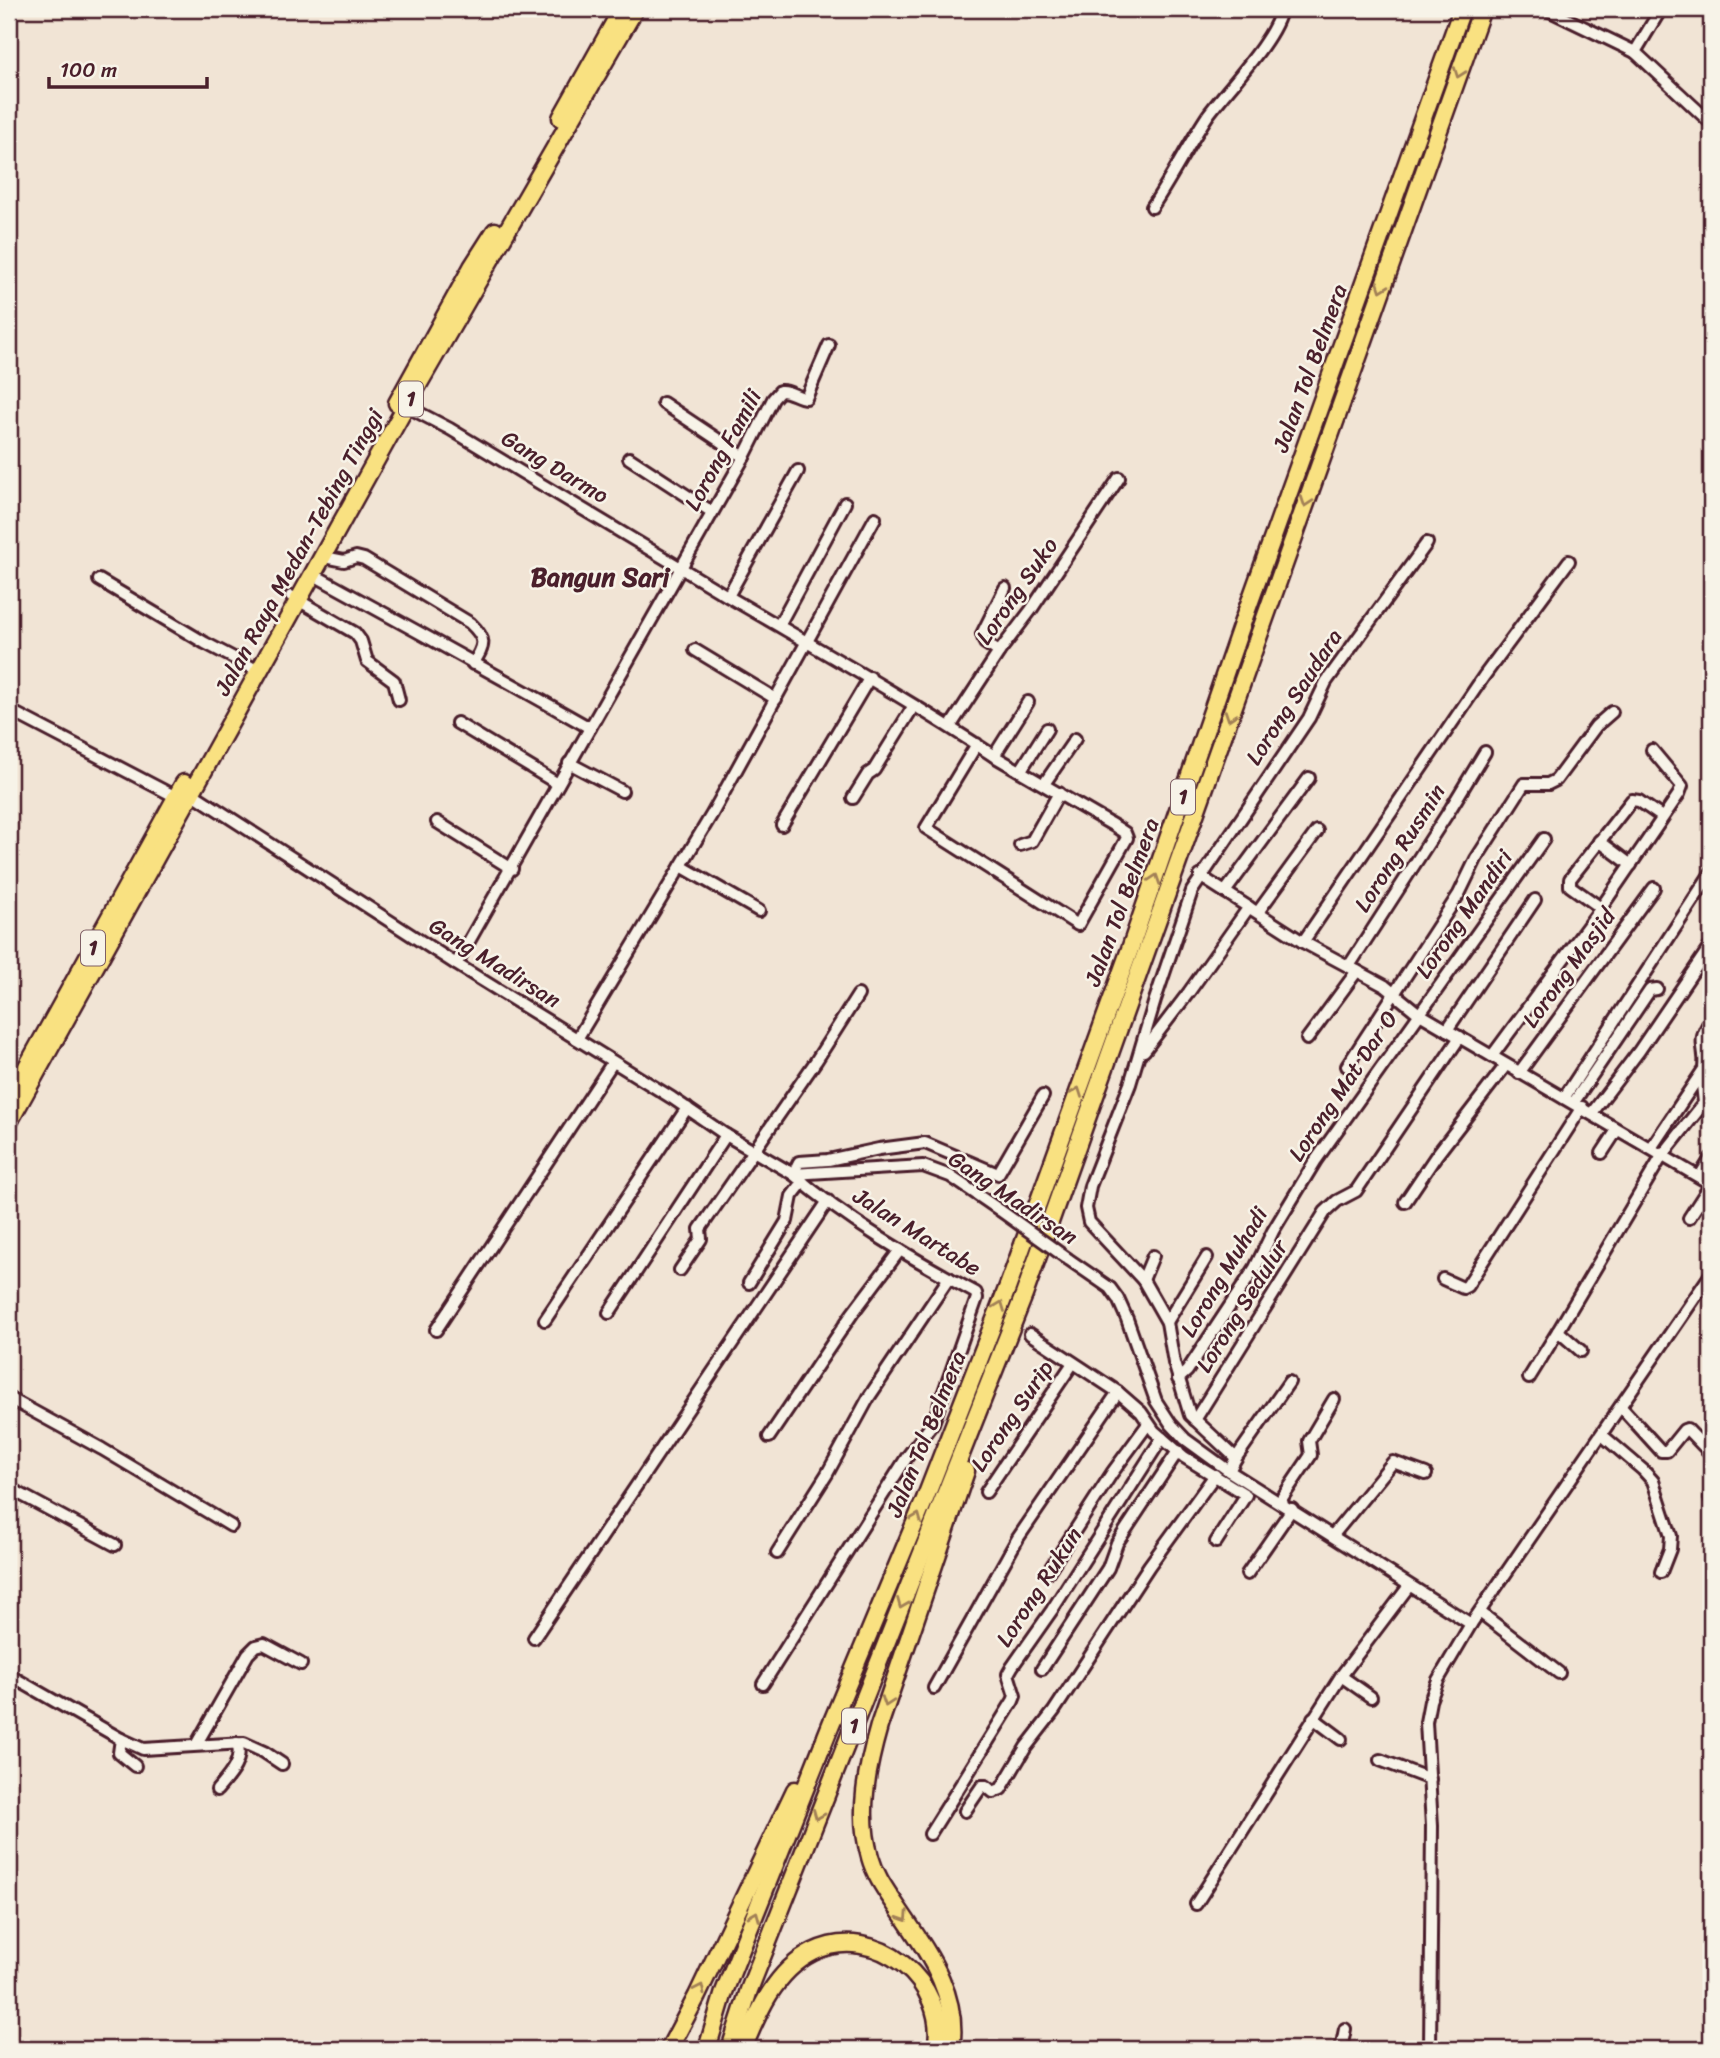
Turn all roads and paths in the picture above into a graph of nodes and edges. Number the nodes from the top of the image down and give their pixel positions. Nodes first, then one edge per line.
1 (622, 9) edge
2 (635, 9) edge
3 (1282, 9) edge
4 (1462, 9) edge
5 (1482, 9) edge
6 (1546, 9) edge
7 (1661, 9) edge
8 (1635, 52) junction
9 (1711, 123) edge
10 (1152, 207) dead end
11 (829, 345) dead end
12 (663, 403) dead end
13 (407, 406) junction
14 (744, 457) junction
15 (629, 458) dead end
16 (799, 471) dead end
17 (1119, 478) dead end
18 (845, 503) dead end
19 (712, 512) junction
20 (875, 518) dead end
21 (1427, 543) dead end
22 (324, 557) junction
23 (1569, 561) dead end
24 (680, 567) junction
25 (314, 575) junction
26 (99, 580) dead end
27 (1004, 588) dead end
28 (729, 596) junction
29 (295, 599) junction
30 (779, 625) junction
31 (808, 642) junction
32 (695, 650) dead end
33 (999, 652) junction
34 (473, 664) junction
35 (251, 667) junction
36 (870, 677) junction
37 (776, 699) junction
38 (399, 701) dead end
39 (1028, 702) dead end
40 (913, 707) junction
41 (9, 710) edge
42 (1612, 712) dead end
43 (457, 723) dead end
44 (950, 727) junction
45 (590, 728) junction
46 (1047, 729) dead end
47 (1075, 739) dead end
48 (977, 744) junction
49 (1652, 750) dead end
50 (1485, 752) dead end
51 (994, 756) junction
52 (569, 763) junction
53 (1021, 770) junction
54 (1309, 778) dead end
55 (1044, 783) junction
56 (558, 785) junction
57 (622, 791) dead end
58 (183, 792) junction
59 (1059, 793) junction
60 (853, 798) dead end
61 (1662, 817) junction
62 (437, 822) dead end
63 (782, 825) dead end
64 (1317, 831) dead end
65 (1545, 839) dead end
66 (1599, 841) junction
67 (1020, 845) dead end
68 (1631, 865) junction
69 (681, 866) junction
70 (512, 869) junction
71 (1711, 873) edge
72 (1200, 876) junction
73 (1654, 888) dead end
74 (1225, 892) junction
75 (1535, 900) dead end
76 (1601, 908) junction
77 (1254, 910) junction
78 (759, 911) dead end
79 (1303, 942) junction
80 (1711, 945) edge
81 (456, 964) junction
82 (1353, 968) junction
83 (1657, 989) dead end
84 (1394, 993) junction
85 (858, 995) dead end
86 (1419, 1013) junction
87 (1711, 1020) edge
88 (1447, 1030) junction
89 (1460, 1037) junction
90 (1307, 1039) dead end
91 (578, 1040) junction
92 (1492, 1056) junction
93 (1139, 1058) junction
94 (613, 1062) junction
95 (1506, 1065) junction
96 (1711, 1065) edge
97 (1347, 1066) dead end
98 (1519, 1073) junction
99 (1043, 1096) dead end
100 (9, 1099) edge
101 (1578, 1105) junction
102 (687, 1108) junction
103 (9, 1122) edge
104 (1617, 1130) junction
105 (726, 1135) junction
106 (1651, 1148) junction
107 (754, 1151) junction
108 (1602, 1153) dead end
109 (1662, 1156) junction
110 (1711, 1158) edge
111 (793, 1174) junction
112 (1700, 1176) junction
113 (803, 1182) junction
114 (1302, 1184) joint
115 (1711, 1184) edge
116 (828, 1202) junction
117 (1405, 1202) dead end
118 (1689, 1218) dead end
119 (900, 1250) junction
120 (1153, 1255) dead end
121 (1207, 1257) dead end
122 (680, 1270) dead end
123 (1711, 1274) edge
124 (949, 1278) junction
125 (1443, 1279) dead end
126 (1143, 1280) junction
127 (749, 1283) dead end
128 (609, 1312) dead end
129 (545, 1320) dead end
130 (1167, 1322) junction
131 (436, 1330) dead end
132 (1558, 1331) junction
133 (1030, 1334) dead end
134 (1581, 1351) dead end
135 (1073, 1363) junction
136 (1530, 1378) dead end
137 (1178, 1379) junction
138 (1289, 1382) dead end
139 (1118, 1392) junction
140 (9, 1398) edge
141 (1334, 1399) dead end
142 (982, 1404) junction
143 (1621, 1407) junction
144 (1195, 1420) junction
145 (1148, 1424) junction
146 (1602, 1436) junction
147 (769, 1437) dead end
148 (1162, 1438) junction
149 (1178, 1451) junction
150 (1711, 1454) edge
151 (1236, 1458) junction
152 (1229, 1471) junction
153 (1426, 1474) dead end
154 (1215, 1475) junction
155 (1253, 1485) junction
156 (9, 1488) edge
157 (986, 1492) dead end
158 (1246, 1495) junction
159 (1279, 1501) junction
160 (1292, 1509) junction
161 (231, 1526) dead end
162 (1333, 1535) junction
163 (1216, 1542) dead end
164 (115, 1545) dead end
165 (777, 1553) dead end
166 (1048, 1572) dead end
167 (1661, 1572) dead end
168 (1247, 1574) dead end
169 (1409, 1587) junction
170 (1481, 1613) junction
171 (1471, 1624) junction
172 (534, 1638) dead end
173 (301, 1664) dead end
174 (1042, 1669) dead end
175 (1559, 1673) dead end
176 (9, 1675) edge
177 (1341, 1676) junction
178 (763, 1684) dead end
179 (934, 1688) dead end
180 (1371, 1697) dead end
181 (1313, 1718) junction
182 (831, 1724) junction
183 (121, 1739) junction
184 (1341, 1739) dead end
185 (237, 1743) junction
186 (195, 1745) junction
187 (1380, 1760) dead end
188 (282, 1764) dead end
189 (135, 1766) dead end
190 (1430, 1779) junction
191 (217, 1790) dead end
192 (965, 1811) dead end
193 (930, 1834) dead end
194 (1196, 1904) dead end
195 (1345, 2029) dead end
196 (669, 2049) edge
197 (707, 2049) edge
198 (730, 2049) edge
199 (743, 2049) edge
200 (936, 2049) edge
201 (951, 2049) edge
202 (1341, 2049) edge
203 (1430, 2049) edge

1 - 29 highway, Jalan Raya Medan-Tebing Tinggi / 1
2 - 13 highway, Jalan Raya Medan-Tebing Tinggi / 1
3 - 10 street
182 -> 4 highway, Jalan Tol Belmera / 1
5 -> 142 highway, Jalan Tol Belmera / 1
6 - 8 street
7 - 8 street
8 - 9 street
11 - 14 street, Lorong Famili
12 - 14 street
13 - 22 highway, Jalan Raya Medan-Tebing Tinggi / 1
13 - 24 street, Gang Darmo
14 - 19 street, Lorong Famili
15 - 19 street
16 - 28 street
17 - 33 street, Lorong Suko
18 - 30 street
19 - 24 street, Lorong Famili
20 - 31 street
21 - 72 street, Lorong Saudara
22 - 25 highway, Jalan Raya Medan-Tebing Tinggi / 1
22 - 34 street
23 - 79 street
24 - 28 street, Gang Darmo
24 - 45 street, Lorong Famili
25 - 29 highway, Jalan Raya Medan-Tebing Tinggi / 1
25 - 34 street
26 - 35 street
27 - 33 street
28 - 30 street, Gang Darmo
29 - 35 highway, Jalan Raya Medan-Tebing Tinggi / 1
29 - 38 street
29 - 58 highway, Jalan Raya Medan-Tebing Tinggi / 1
30 - 31 street, Gang Darmo
31 - 36 street, Gang Darmo
31 - 37 street
32 - 37 street
33 - 44 street, Lorong Suko
34 - 45 street
35 - 58 highway, Jalan Raya Medan-Tebing Tinggi / 1
36 - 40 street, Gang Darmo
36 - 63 street
37 - 69 street
39 - 51 street
40 - 44 street, Gang Darmo
40 - 60 street
41 - 58 street, Gang Madirsan
42 - 84 street
43 - 56 street
44 - 48 street, Gang Darmo
45 - 52 street, Lorong Famili
46 - 53 street
47 - 55 street
48 - 51 street, Gang Darmo
48 - 59 street, Gang Darmo
49 - 61 street
50 - 82 street, Lorong Rusmin
51 - 53 street, Gang Darmo
52 - 56 street, Lorong Famili
52 - 57 street
53 - 55 street, Gang Darmo
54 - 74 street
55 - 59 street, Gang Darmo
56 - 70 street, Lorong Famili
58 - 81 street, Gang Madirsan
58 - 100 highway, Jalan Raya Medan-Tebing Tinggi / 1
58 - 103 highway, Jalan Raya Medan-Tebing Tinggi / 1
59 - 67 street
61 - 66 street
61 - 68 street
62 - 70 street
64 - 77 street
65 - 86 street, Lorong Mandiri
66 - 68 street
66 - 76 street
68 - 76 street
69 - 78 street
69 - 91 street
70 - 81 street, Lorong Famili
71 - 101 street
72 - 74 street
72 - 93 street, Lorong Saudara
73 - 98 street, Lorong Masjid
74 - 77 street
75 - 88 street
76 - 92 street
77 - 79 street
77 - 93 street
79 - 82 street
80 - 101 street
81 - 91 street, Gang Madirsan
82 - 84 street
82 - 90 street, Lorong Rusmin
83 - 101 street
84 - 86 street
84 - 97 street
85 - 107 street
86 - 88 street
86 - 114 street, Lorong Mat Dar O
87 - 106 street
88 - 89 street
89 - 92 street
89 - 144 street, Lorong Sedulur
91 - 94 street, Gang Madirsan
92 - 95 street
93 - 126 street
94 - 102 street, Gang Madirsan
94 - 131 street
95 - 98 street
95 - 117 street
96 - 109 street
98 - 101 street
99 - 111 street, Jalan Martabe
101 - 104 street
101 - 125 street
102 - 105 street, Gang Madirsan
102 - 129 street
104 - 106 street
104 - 108 street
105 - 107 street, Gang Madirsan
105 - 128 street
106 - 109 street
107 - 111 street, Gang Madirsan
107 - 122 street
109 - 112 street
109 - 132 street
110 - 112 street
111 - 113 street, Jalan Martabe
111 - 152 street, Gang Madirsan, bridge
112 - 115 street
113 - 116 street, Jalan Martabe
113 - 127 street
114 - 137 street, Lorong Muhadi
115 - 118 street
116 - 119 street, Jalan Martabe
116 - 172 street
119 - 124 street, Jalan Martabe
119 - 147 street
120 - 126 street
121 - 130 street
123 - 143 street
124 - 165 street
124 - 178 street, Jalan Martabe
126 - 130 street
130 - 137 street
132 - 134 street
132 - 136 street
133 - 135 street
135 - 139 street
135 - 157 street, Lorong Surip
137 - 144 street
138 - 151 street
139 - 145 street
139 - 179 street
140 - 161 street
141 - 159 street
142 -> 198 highway, 1
142 -> 201 highway
143 - 146 street
143 - 150 street
144 - 151 street
145 - 148 street
145 - 166 street
146 - 167 street
146 - 170 street
148 - 149 street
148 - 193 street, Lorong Rukun
149 - 154 street
149 - 174 street
151 - 152 street
152 - 155 street, Gang Madirsan
153 - 162 street
154 - 158 street
154 - 192 street
155 - 158 street
155 - 159 street, Gang Madirsan
156 - 164 street
158 - 163 street
159 - 160 street, Gang Madirsan
160 - 162 street, Gang Madirsan
160 - 168 street
162 - 169 street, Gang Madirsan
169 - 171 street, Gang Madirsan
169 - 177 street
170 - 171 street
170 - 175 street
171 - 190 street
173 - 186 street
176 - 183 street
177 - 180 street
177 - 181 street
181 - 184 street
181 - 194 street
196 -> 182 highway
197 -> 182 highway, 1
183 - 186 street
183 - 189 street
185 - 186 street
185 - 188 street
185 - 191 street
187 - 190 street
190 - 203 street
195 - 202 street
199 - 200 highway

